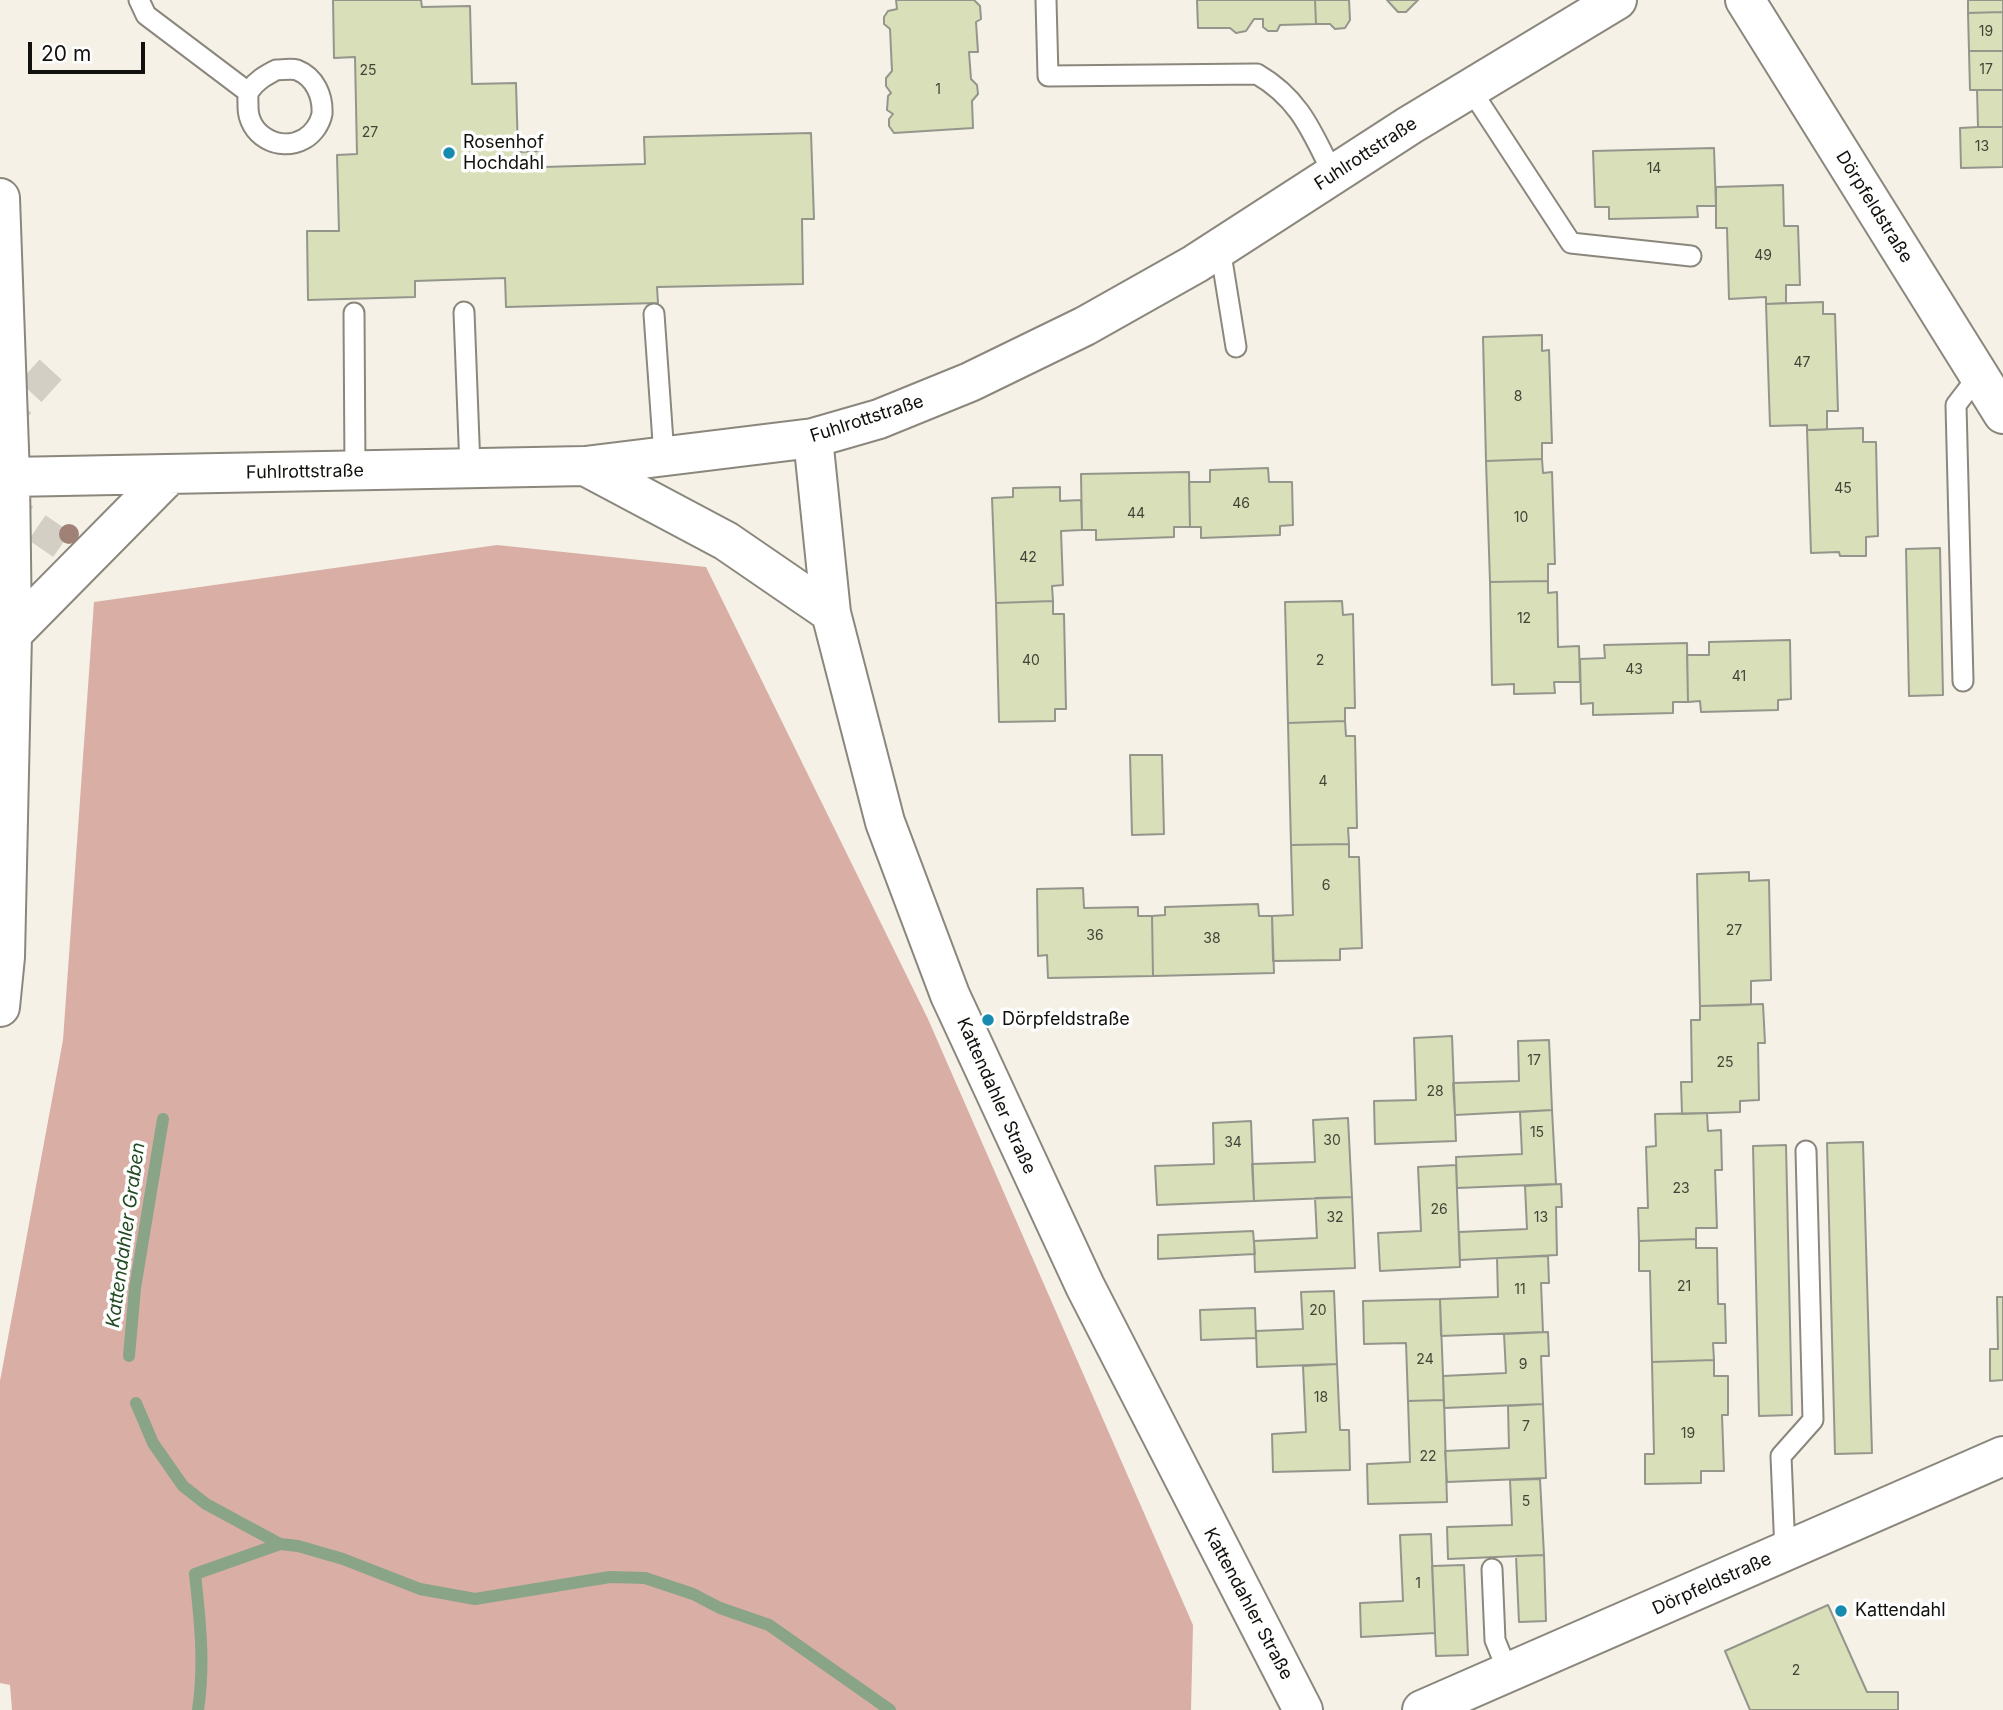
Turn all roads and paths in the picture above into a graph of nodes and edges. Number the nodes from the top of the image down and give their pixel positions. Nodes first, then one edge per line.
1 (139, 0) edge
2 (1046, 0) edge
3 (1617, 0) edge
4 (1745, 0) edge
5 (1471, 90) junction
6 (248, 92) dead end
7 (1333, 174) junction
8 (0, 198) edge
9 (1220, 248) junction
10 (1690, 256) dead end
11 (464, 312) dead end
12 (354, 313) dead end
13 (654, 314) dead end
14 (1236, 347) dead end
15 (1979, 375) junction
16 (2003, 414) edge
17 (813, 438) junction
18 (664, 456) junction
19 (585, 466) junction
20 (470, 468) junction
21 (355, 470) junction
22 (170, 474) junction
23 (10, 477) junction
24 (831, 613) junction
25 (12, 634) junction
26 (1963, 681) dead end
27 (0, 1007) edge
28 (1807, 1151) dead end
29 (2003, 1456) edge
30 (1785, 1552) junction
31 (1492, 1569) dead end
32 (1508, 1672) junction
33 (1303, 1710) edge
34 (1422, 1710) edge

1 - 6 lane
2 - 7 lane
3 - 5 street, Fuhlrottstraße
4 - 15 street, Dörpfeldstraße
5 - 7 street, Fuhlrottstraße
5 - 10 lane
7 - 9 street, Fuhlrottstraße
8 - 23 street
9 - 14 lane
9 - 17 street, Fuhlrottstraße
11 - 20 lane
12 - 21 lane
13 - 18 lane
15 - 16 street, Dörpfeldstraße
15 - 26 lane
17 - 18 street, Fuhlrottstraße
17 - 24 street, Kattendahler Straße
18 - 19 street, Fuhlrottstraße
19 - 20 street, Fuhlrottstraße
19 - 24 street
20 - 21 street, Fuhlrottstraße
21 - 22 street, Fuhlrottstraße
22 - 23 street, Fuhlrottstraße
22 - 25 street
23 - 25 street
24 - 33 street, Kattendahler Straße
25 - 27 street
28 - 30 lane
29 - 30 street, Dörpfeldstraße
30 - 32 street, Dörpfeldstraße
31 - 32 lane
32 - 34 street, Dörpfeldstraße

